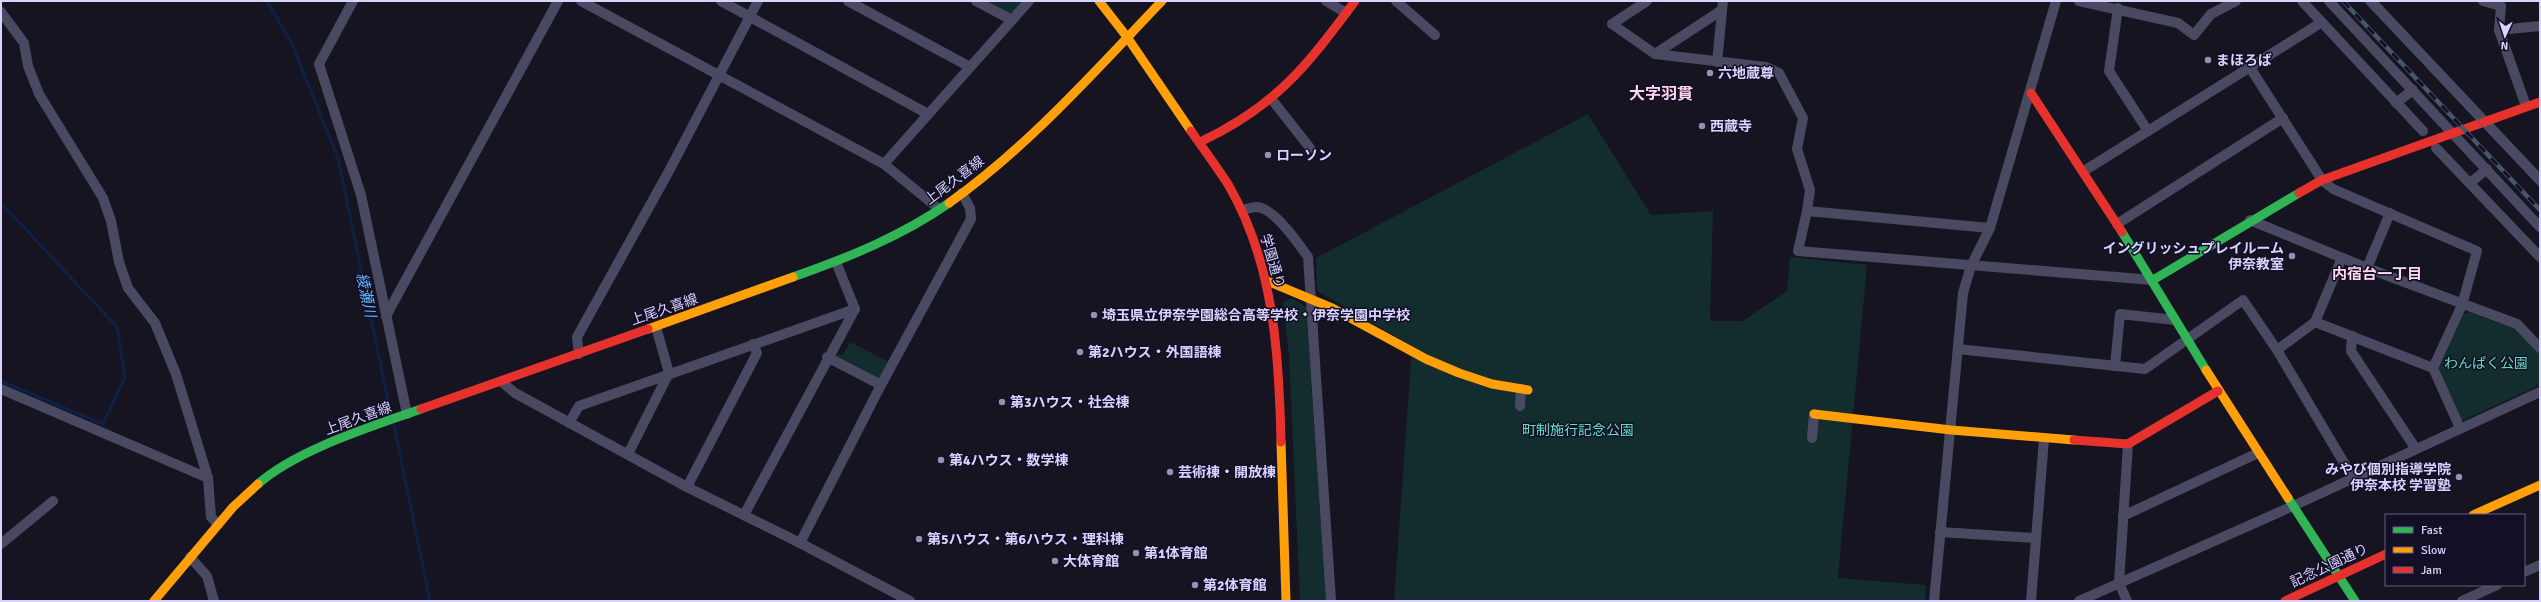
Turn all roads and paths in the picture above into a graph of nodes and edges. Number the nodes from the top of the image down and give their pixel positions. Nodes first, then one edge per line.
1 (353, 1) edge
2 (558, 1) edge
3 (581, 1) edge
4 (721, 1) edge
5 (758, 1) edge
6 (848, 1) edge
7 (976, 1) edge
8 (1029, 1) edge
9 (1099, 1) edge
10 (1162, 1) edge
11 (1326, 1) edge
12 (1355, 1) edge
13 (1396, 1) edge
14 (1647, 1) edge
15 (2056, 1) edge
16 (2079, 1) edge
17 (2236, 1) edge
18 (2302, 1) edge
19 (2329, 1) edge
20 (2371, 1) edge
21 (2483, 1) edge
22 (2501, 4) edge
23 (1722, 5) edge
24 (2118, 8) junction
25 (1, 12) edge
26 (1346, 13) junction
27 (750, 16) junction
28 (1012, 20) junction
29 (2322, 22) junction
30 (2540, 26) edge
31 (2498, 30) junction
32 (1435, 35) dead end
33 (1127, 37) junction
34 (1655, 54) junction
35 (1717, 62) junction
36 (2249, 66) junction
37 (970, 67) junction
38 (718, 73) junction
39 (2413, 90) junction
40 (2031, 93) junction
41 (1273, 101) junction
42 (2540, 102) edge
43 (2396, 103) junction
44 (2526, 106) junction
45 (928, 114) junction
46 (2283, 118) junction
47 (2485, 121) junction
48 (2148, 131) junction
49 (2423, 131) dead end
50 (2453, 133) junction
51 (1200, 142) junction
52 (1310, 148) dead end
53 (2436, 148) dead end
54 (884, 164) junction
55 (2487, 169) junction
56 (2084, 171) junction
57 (2322, 180) junction
58 (2540, 180) edge
59 (2470, 183) junction
60 (962, 193) junction
61 (939, 209) junction
62 (1242, 210) junction
63 (1807, 211) junction
64 (2390, 213) junction
65 (2250, 220) junction
66 (2117, 224) junction
67 (2540, 227) edge
68 (1990, 228) junction
69 (2540, 257) edge
70 (2342, 258) junction
71 (836, 262) junction
72 (1971, 266) junction
73 (2367, 268) junction
74 (2153, 280) junction
75 (1266, 281) junction
76 (1311, 297) junction
77 (2462, 305) junction
78 (855, 309) junction
79 (386, 316) junction
80 (2175, 320) junction
81 (2315, 322) junction
82 (656, 327) junction
83 (2352, 336) junction
84 (2186, 339) junction
85 (753, 344) junction
86 (2540, 348) edge
87 (1958, 349) junction
88 (2277, 350) junction
89 (579, 354) junction
90 (827, 358) junction
91 (2115, 366) junction
92 (2433, 368) junction
93 (669, 373) junction
94 (502, 382) junction
95 (881, 385) junction
96 (1, 388) edge
97 (1524, 390) joint
98 (2218, 391) junction
99 (2540, 392) edge
100 (1520, 406) dead end
101 (1814, 414) joint
102 (406, 415) junction
103 (569, 423) junction
104 (2460, 428) junction
105 (1951, 430) junction
106 (1812, 438) dead end
107 (2044, 439) junction
108 (2128, 444) junction
109 (2416, 449) junction
110 (2258, 453) junction
111 (628, 454) junction
112 (208, 478) junction
113 (2354, 478) junction
114 (2540, 485) edge
115 (686, 487) junction
116 (53, 501) dead end
117 (2293, 506) junction
118 (2475, 514) edge
119 (744, 516) junction
120 (2123, 516) junction
121 (218, 524) junction
122 (1940, 532) junction
123 (2035, 538) junction
124 (800, 543) junction
125 (1, 544) edge
126 (2385, 554) edge
127 (190, 557) junction
128 (2540, 565) edge
129 (2525, 572) edge
130 (2339, 576) junction
131 (2119, 582) junction
132 (2494, 586) edge
133 (2474, 598) edge
134 (154, 601) edge
135 (214, 601) edge
136 (910, 601) edge
137 (1286, 601) edge
138 (1331, 601) edge
139 (1934, 601) edge
140 (2031, 601) edge
141 (2079, 601) edge
142 (2127, 601) edge
143 (2285, 601) edge
144 (2355, 601) edge
145 (2462, 601) edge

1 - 79 street
2 - 79 street
3 - 38 street
4 - 27 street
5 - 27 street
6 - 37 street
7 - 28 street
8 - 28 street
9 - 33 street, 学園通り
10 - 33 street, 上尾久喜線
11 - 26 street
12 - 26 street
13 - 32 street
14 - 34 street
15 - 40 street
16 - 24 street
17 - 24 street
18 - 29 street
19 - 39 street
20 - 47 street
21 - 22 street
22 - 31 street
23 - 34 street
23 - 35 street
24 - 48 street
25 - 112 street
26 - 41 street
27 - 38 street
27 - 45 street
28 - 37 street
29 - 36 street
29 - 43 street
30 - 31 street
31 - 44 street
33 - 51 street, 学園通り
33 - 60 street, 上尾久喜線
34 - 35 street
35 - 63 street
36 - 46 street
36 - 48 street
37 - 45 street
38 - 54 street
38 - 89 street
39 - 43 street
39 - 50 street
40 - 56 street
40 - 68 street
41 - 51 street
41 - 52 street
42 - 44 street
43 - 49 street
44 - 47 street
45 - 54 street
46 - 57 street
46 - 66 street
47 - 50 street
47 - 58 street
48 - 56 street
50 - 55 street
50 - 57 street
51 - 62 street, 学園通り
53 - 59 street
54 - 61 street
55 - 59 street
55 - 67 street
56 - 66 street
57 - 64 street
57 - 65 street
59 - 69 street
60 - 61 street, 上尾久喜線
60 - 95 street
61 - 71 street, 上尾久喜線
62 - 75 street, 学園通り
62 - 76 street
63 - 68 street
63 - 72 street
64 - 73 street
64 - 77 street
65 - 70 street
65 - 74 street
66 - 74 street
68 - 72 street
70 - 73 street
70 - 81 street
71 - 78 street
71 - 82 street, 上尾久喜線
72 - 74 street
72 - 87 street
73 - 77 street
74 - 80 street
75 - 76 street
75 - 137 street, 学園通り
76 - 97 street
76 - 138 street
77 - 86 street
77 - 92 street
78 - 85 street
78 - 90 street
79 - 102 street
80 - 84 street
80 - 91 street
81 - 83 street
81 - 88 street
82 - 89 street, 上尾久喜線
82 - 93 street
83 - 92 street
83 - 109 street
84 - 88 street
84 - 91 street
84 - 98 street
85 - 93 street
85 - 115 street
87 - 91 street
87 - 105 street
88 - 113 street
89 - 94 street, 上尾久喜線
90 - 95 street
90 - 119 street
92 - 104 street
93 - 103 street
93 - 111 street
94 - 102 street, 上尾久喜線
94 - 103 street
95 - 124 street
96 - 112 street
97 - 100 street
98 - 108 street
98 - 110 street
99 - 104 street
101 - 105 street
101 - 106 street
102 - 121 street, 上尾久喜線
103 - 111 street
104 - 109 street
105 - 107 street
105 - 122 street
107 - 108 street
107 - 123 street
108 - 120 street
109 - 113 street
110 - 117 street
110 - 120 street
111 - 115 street
112 - 121 street
113 - 117 street
114 - 118 street
115 - 119 street
116 - 125 street
117 - 130 street
117 - 131 street
119 - 124 street
120 - 131 street
121 - 127 street, 上尾久喜線
122 - 123 street
122 - 139 street
123 - 140 street
124 - 136 street
126 - 130 street, 記念公園通り
127 - 134 street, 上尾久喜線
127 - 135 street
128 - 129 street
130 - 143 street, 記念公園通り
130 - 144 street
131 - 141 street
131 - 142 street
132 - 133 street
133 - 145 street

